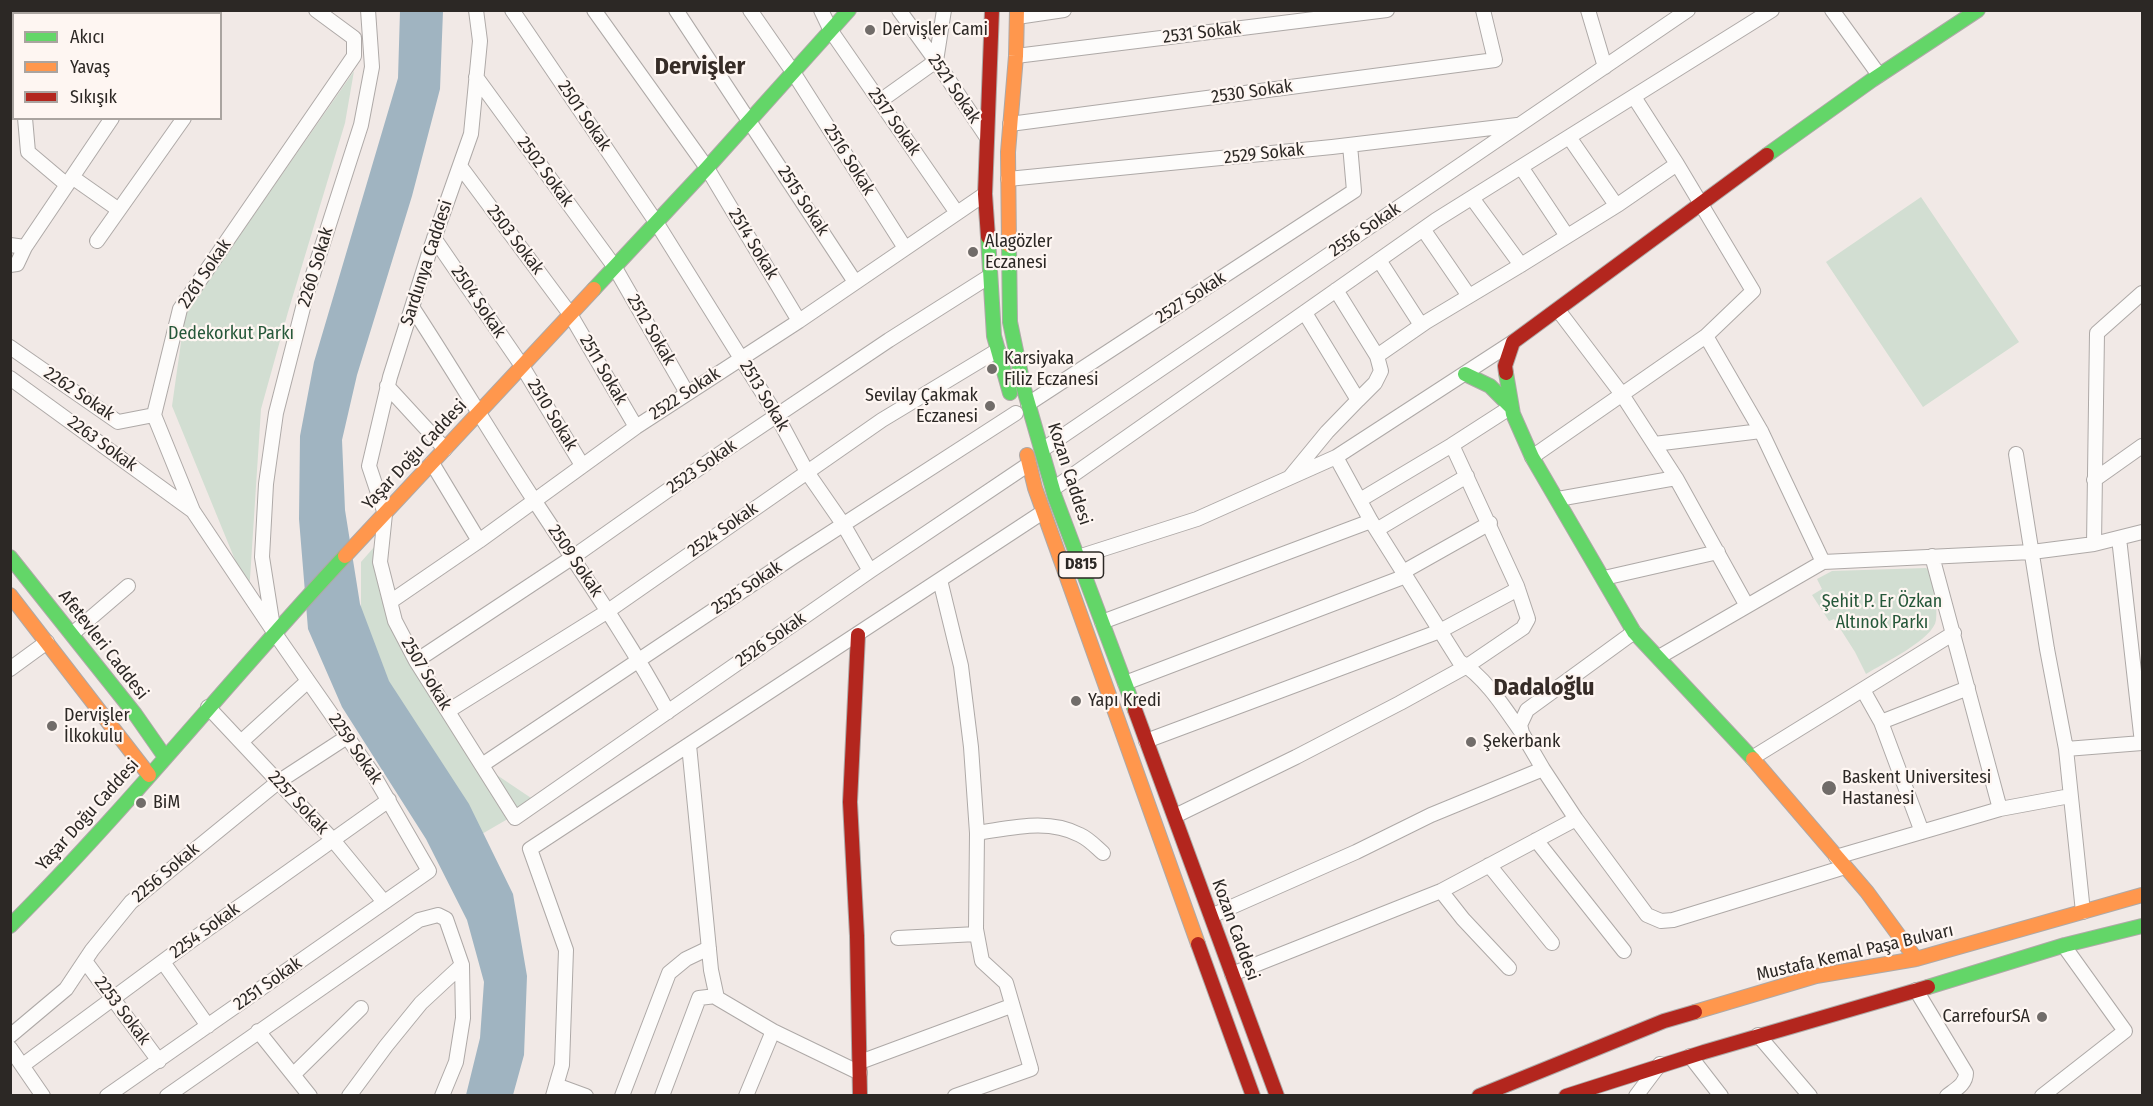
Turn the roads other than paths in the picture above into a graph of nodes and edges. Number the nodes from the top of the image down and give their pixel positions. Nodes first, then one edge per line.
1 (316, 10) edge
2 (368, 10) edge
3 (512, 10) edge
4 (594, 10) edge
5 (676, 10) edge
6 (750, 10) edge
7 (821, 10) edge
8 (849, 10) edge
9 (899, 10) edge
10 (944, 10) edge
11 (992, 10) edge
12 (1064, 10) edge
13 (1388, 10) edge
14 (1483, 10) edge
15 (1588, 10) edge
16 (1772, 10) edge
17 (1832, 10) edge
18 (1978, 10) edge
19 (478, 12) edge
20 (1681, 12) edge
21 (1017, 14) edge
22 (831, 31) junction
23 (1016, 56) junction
24 (936, 61) junction
25 (1605, 67) junction
26 (793, 72) junction
27 (1879, 75) junction
28 (476, 77) junction
29 (1634, 97) junction
30 (880, 101) junction
31 (25, 120) edge
32 (111, 120) edge
33 (182, 120) edge
34 (750, 120) junction
35 (1010, 124) junction
36 (1519, 125) junction
37 (1569, 137) junction
38 (987, 138) junction
39 (1350, 145) junction
40 (1677, 164) junction
41 (460, 166) junction
42 (1521, 167) junction
43 (707, 168) junction
44 (1008, 179) junction
45 (70, 181) junction
46 (985, 194) junction
47 (1472, 198) junction
48 (1701, 203) junction
49 (1616, 205) junction
50 (119, 210) junction
51 (957, 213) junction
52 (656, 222) junction
53 (1424, 229) junction
54 (1568, 236) junction
55 (434, 238) junction
56 (97, 241) dead end
57 (10, 245) edge
58 (26, 247) junction
59 (905, 248) junction
60 (1379, 260) junction
61 (10, 265) edge
62 (1521, 265) junction
63 (614, 266) junction
64 (990, 276) junction
65 (855, 282) junction
66 (1336, 291) junction
67 (2142, 293) edge
68 (1469, 296) junction
69 (412, 308) junction
70 (1558, 310) junction
71 (1305, 313) junction
72 (570, 314) junction
73 (799, 321) junction
74 (1421, 325) junction
75 (1706, 336) junction
76 (1513, 342) junction
77 (10, 347) edge
78 (998, 350) junction
79 (1377, 356) junction
80 (741, 357) junction
81 (522, 366) junction
82 (1465, 374) junction
83 (10, 378) edge
84 (387, 386) junction
85 (687, 393) junction
86 (1622, 393) junction
87 (1358, 400) junction
88 (1028, 404) junction
89 (1511, 407) junction
90 (478, 412) junction
91 (154, 415) junction
92 (777, 416) junction
93 (1017, 418) joint
94 (636, 427) junction
95 (1761, 431) junction
96 (1024, 444) dead end
97 (1654, 444) junction
98 (1452, 445) junction
99 (2142, 446) edge
100 (445, 449) junction
101 (1042, 450) junction
102 (2016, 454) dead end
103 (1336, 457) junction
104 (1532, 457) junction
105 (432, 463) junction
106 (1029, 464) junction
107 (582, 465) junction
108 (807, 472) junction
109 (1467, 476) junction
110 (1676, 478) junction
111 (1288, 479) junction
112 (2094, 480) junction
113 (1053, 489) junction
114 (1557, 499) junction
115 (534, 500) junction
116 (1360, 501) junction
117 (193, 511) junction
118 (1044, 512) junction
119 (385, 514) junction
120 (1490, 523) junction
121 (843, 524) junction
122 (1375, 525) junction
123 (2142, 532) edge
124 (2119, 538) junction
125 (479, 542) junction
126 (2094, 544) junction
127 (1718, 552) junction
128 (2032, 552) junction
129 (1932, 556) junction
130 (10, 557) edge
131 (1078, 557) junction
132 (573, 558) junction
133 (1822, 562) junction
134 (870, 571) junction
135 (1404, 574) junction
136 (1604, 578) junction
137 (940, 580) junction
138 (128, 586) dead end
139 (1518, 589) junction
140 (10, 595) edge
141 (390, 602) junction
142 (1747, 606) junction
143 (608, 611) junction
144 (1102, 622) junction
145 (1440, 630) junction
146 (274, 632) junction
147 (1634, 633) junction
148 (1954, 633) junction
149 (72, 634) junction
150 (858, 635) junction
151 (47, 642) junction
152 (1659, 657) junction
153 (640, 660) junction
154 (416, 661) junction
155 (1467, 666) junction
156 (10, 669) edge
157 (308, 681) junction
158 (1125, 683) junction
159 (1968, 688) junction
160 (1863, 690) junction
161 (208, 708) junction
162 (448, 711) junction
163 (668, 712) junction
164 (1881, 722) junction
165 (1522, 732) junction
166 (347, 737) junction
167 (1146, 741) junction
168 (241, 742) junction
169 (2142, 743) edge
170 (689, 745) junction
171 (2066, 749) junction
172 (165, 757) junction
173 (1752, 758) junction
174 (482, 765) junction
175 (1543, 769) junction
176 (149, 775) junction
177 (279, 782) junction
178 (2070, 796) junction
179 (389, 800) junction
180 (2000, 809) junction
181 (1175, 816) junction
182 (515, 818) joint
183 (1576, 819) junction
184 (1922, 832) junction
185 (977, 833) junction
186 (333, 840) junction
187 (1536, 840) junction
188 (1103, 853) dead end
189 (1841, 862) junction
190 (1489, 865) junction
191 (429, 871) joint
192 (1441, 891) junction
193 (2142, 895) edge
194 (384, 902) junction
195 (2083, 912) junction
196 (1210, 916) junction
197 (10, 926) edge
198 (2142, 926) edge
199 (977, 934) junction
200 (898, 938) dead end
201 (1552, 943) dead end
202 (2064, 946) junction
203 (709, 948) junction
204 (1624, 951) dead end
205 (1916, 959) junction
206 (85, 961) junction
207 (163, 962) junction
208 (462, 965) junction
209 (1509, 968) dead end
210 (1232, 974) junction
211 (1916, 990) junction
212 (716, 996) junction
213 (113, 998) junction
214 (1011, 1006) junction
215 (361, 1008) dead end
216 (208, 1026) junction
217 (258, 1031) junction
218 (773, 1031) junction
219 (1758, 1035) junction
220 (10, 1036) edge
221 (10, 1048) edge
222 (1690, 1056) junction
223 (159, 1060) junction
224 (1660, 1064) junction
225 (22, 1065) junction
226 (860, 1068) junction
227 (294, 1074) junction
228 (554, 1090) edge
229 (43, 1095) edge
230 (107, 1095) edge
231 (167, 1095) edge
232 (310, 1095) edge
233 (349, 1095) edge
234 (442, 1095) edge
235 (586, 1095) edge
236 (622, 1095) edge
237 (662, 1095) edge
238 (746, 1095) edge
239 (860, 1095) edge
240 (955, 1095) edge
241 (1254, 1095) edge
242 (1277, 1095) edge
243 (1479, 1095) edge
244 (1566, 1095) edge
245 (1636, 1095) edge
246 (1721, 1095) edge
247 (1810, 1095) edge
248 (1947, 1095) edge
249 (2042, 1095) edge

1 - 91 street, 2261 Sokak
2 - 146 street, 2260 Sokak
3 - 52 street, 2501 Sokak
4 - 43 street, 2514 Sokak
5 - 34 street, 2515 Sokak
6 - 26 street, 2516 Sokak
7 - 22 street, 2517 Sokak
8 - 22 main road, Yaşar Doğu Caddesi
9 - 24 street, 2521 Sokak
10 - 24 street
11 - 38 main road
12 - 21 street
13 - 23 street, 2531 Sokak
14 - 35 street, 2530 Sokak
15 - 25 street
16 - 29 street
17 - 27 street
18 - 27 main road
19 - 28 street, Sardunya Caddesi
20 - 25 street, 2556 Sokak
21 - 23 main road, Kozan Caddesi / D815
22 - 26 main road, Yaşar Doğu Caddesi
22 - 30 street, 2517 Sokak
23 - 35 main road, Kozan Caddesi / D815
24 - 30 street
24 - 38 street, 2521 Sokak
25 - 36 street, 2556 Sokak
26 - 34 main road, Yaşar Doğu Caddesi
26 - 59 street, 2516 Sokak
27 - 48 main road
28 - 41 street, Sardunya Caddesi
28 - 63 street, 2502 Sokak
29 - 37 street
29 - 40 street
30 - 51 street, 2517 Sokak
31 - 45 street
32 - 45 street
33 - 50 street
34 - 43 main road, Yaşar Doğu Caddesi
34 - 65 street, 2515 Sokak
35 - 44 main road, Kozan Caddesi / D815
36 - 39 street, 2529 Sokak
36 - 101 street, 2556 Sokak
37 - 42 street
37 - 49 street
38 - 46 main road
39 - 44 street, 2529 Sokak
39 - 88 street, 2527 Sokak
40 - 48 street
40 - 49 street
41 - 55 street, Sardunya Caddesi
41 - 72 street, 2503 Sokak
42 - 47 street
42 - 54 street
43 - 52 main road, Yaşar Doğu Caddesi
43 - 73 street, 2514 Sokak
44 - 88 main road, Kozan Caddesi / D815
45 - 50 street
45 - 58 street
46 - 51 street, 2522 Sokak
46 - 64 main road
47 - 53 street
47 - 62 street
48 - 70 main road
48 - 75 street
49 - 54 street
50 - 56 street
51 - 59 street, 2522 Sokak
52 - 63 main road, Yaşar Doğu Caddesi
52 - 80 street, 2513 Sokak
53 - 60 street
53 - 68 street
54 - 62 street
55 - 69 street, Sardunya Caddesi
55 - 81 street, 2504 Sokak
57 - 58 street
58 - 61 street
59 - 65 street, 2522 Sokak
60 - 66 street
60 - 74 street
62 - 68 street
63 - 72 main road, Yaşar Doğu Caddesi
63 - 85 street, 2512 Sokak
64 - 78 main road
64 - 92 street, 2523 Sokak
65 - 73 street, 2522 Sokak
66 - 71 street
66 - 79 street
67 - 112 street
68 - 74 street
69 - 84 street, Sardunya Caddesi
69 - 90 street, 2509 Sokak
70 - 76 main road
70 - 86 street
71 - 87 street
71 - 113 street
72 - 81 main road, Yaşar Doğu Caddesi
72 - 94 street, 2511 Sokak
73 - 80 street, 2522 Sokak
74 - 79 street
75 - 86 street
75 - 95 street
76 - 82 street
76 - 89 main road
77 - 91 street, 2262 Sokak
78 - 93 main road
78 - 108 street, 2524 Sokak
79 - 87 street
80 - 85 street, 2522 Sokak
80 - 92 street, 2513 Sokak
81 - 90 main road, Yaşar Doğu Caddesi
81 - 107 street, 2510 Sokak
82 - 89 main road
82 - 103 street
83 - 117 street, 2263 Sokak
84 - 100 street
84 - 119 street, Sardunya Caddesi
85 - 94 street, 2522 Sokak
86 - 97 street
86 - 104 street
87 - 111 street
88 - 101 main road, Kozan Caddesi / D815
89 - 98 street
89 - 104 main road
90 - 100 main road, Yaşar Doğu Caddesi
90 - 115 street, 2509 Sokak
91 - 117 street
92 - 108 street, 2513 Sokak
92 - 132 street, 2523 Sokak
93 - 121 street, 2525 Sokak
94 - 107 street, 2522 Sokak
95 - 97 street
95 - 133 street
96 - 106 main road, Kozan Caddesi / D815
97 - 110 street
98 - 109 street
98 - 116 street
99 - 112 street
100 - 105 main road, Yaşar Doğu Caddesi
101 - 113 main road, Kozan Caddesi / D815
102 - 128 street
103 - 111 street
103 - 116 street
104 - 114 main road
105 - 119 main road, Yaşar Doğu Caddesi
105 - 125 street
106 - 118 main road, Kozan Caddesi / D815
106 - 134 street, 2526 Sokak
107 - 115 street, 2522 Sokak
108 - 121 street, 2513 Sokak
108 - 143 street, 2524 Sokak
109 - 120 street
109 - 122 street
110 - 114 street
110 - 127 street
111 - 131 street
112 - 126 street
113 - 131 main road, Kozan Caddesi / D815
114 - 136 main road
115 - 125 street, 2522 Sokak
115 - 132 street, 2509 Sokak
116 - 122 street
117 - 146 street
118 - 137 street
118 - 241 main road, Kozan Caddesi / D815
119 - 141 street, 2507 Sokak
119 - 146 main road, Yaşar Doğu Caddesi
120 - 135 street
120 - 139 street
121 - 134 street, 2513 Sokak
121 - 153 street, 2525 Sokak
122 - 135 street
122 - 144 street
123 - 124 street
124 - 126 street
124 - 169 street
125 - 141 street, 2522 Sokak
126 - 128 street
127 - 136 street
127 - 142 street
128 - 129 street
128 - 171 street
129 - 133 street
129 - 148 street
130 - 149 main road, Afetevleri Caddesi
131 - 144 main road, Kozan Caddesi / D815
132 - 143 street, 2509 Sokak
132 - 154 street, 2523 Sokak
133 - 142 street
134 - 163 street, 2526 Sokak
135 - 145 street
135 - 158 street
136 - 147 main road
137 - 150 street
137 - 185 street
138 - 149 street
139 - 145 street
139 - 155 street
140 - 151 main road
141 - 154 street, 2507 Sokak
142 - 152 street
143 - 153 street, 2509 Sokak
143 - 162 street, 2524 Sokak
144 - 158 main road, Kozan Caddesi / D815
145 - 155 street
145 - 167 street
146 - 157 street, 2259 Sokak
146 - 161 main road, Yaşar Doğu Caddesi
147 - 152 main road
147 - 165 street
148 - 159 street
148 - 160 street
149 - 172 main road, Afetevleri Caddesi
150 - 170 street
150 - 226 main road
151 - 156 street
151 - 176 main road
152 - 173 main road
153 - 163 street, 2509 Sokak
153 - 174 street, 2525 Sokak
154 - 162 street, 2507 Sokak
155 - 165 street
155 - 181 street
157 - 166 street, 2259 Sokak
157 - 168 street
158 - 167 main road, Kozan Caddesi / D815
159 - 164 street
159 - 180 street
160 - 164 street
160 - 173 street
161 - 168 street, 2257 Sokak
161 - 172 main road, Yaşar Doğu Caddesi
162 - 174 street, 2507 Sokak
163 - 182 street, 2526 Sokak
164 - 184 street
165 - 175 street
166 - 177 street, 2256 Sokak
166 - 179 street, 2259 Sokak
167 - 181 main road, Kozan Caddesi / D815
168 - 177 street, 2257 Sokak
169 - 171 street
170 - 203 street
170 - 228 street
171 - 178 street
172 - 176 main road, Yaşar Doğu Caddesi
173 - 189 main road
174 - 182 street, 2507 Sokak
175 - 183 street
175 - 196 street
176 - 197 main road, Yaşar Doğu Caddesi
177 - 186 street, 2257 Sokak
177 - 206 street, 2256 Sokak
178 - 180 street
178 - 195 street
179 - 186 street, 2254 Sokak
179 - 191 street, 2259 Sokak
180 - 184 street
181 - 196 main road, Kozan Caddesi / D815
183 - 187 street
183 - 189 street
184 - 189 street
185 - 188 street
185 - 199 street
186 - 194 street, 2257 Sokak
186 - 207 street, 2254 Sokak
187 - 190 street
187 - 204 street
189 - 205 main road
190 - 192 street
190 - 201 street
191 - 194 street, 2251 Sokak
192 - 209 street
192 - 210 street
193 - 195 main road, Mustafa Kemal Paşa Bulvarı
194 - 216 street, 2251 Sokak
195 - 205 main road, Mustafa Kemal Paşa Bulvarı
196 - 210 main road, Kozan Caddesi / D815
198 - 202 main road
199 - 200 street
199 - 214 street
202 - 211 main road
202 - 249 street
203 - 212 street
203 - 236 street
205 - 243 main road, Mustafa Kemal Paşa Bulvarı
206 - 213 street, 2253 Sokak
206 - 220 street, 2256 Sokak
207 - 213 street, 2254 Sokak
207 - 216 street
208 - 217 street
208 - 233 street
208 - 234 street
210 - 242 main road, Kozan Caddesi / D815
211 - 219 main road
211 - 248 street
212 - 218 street
212 - 237 street
213 - 223 street, 2253 Sokak
213 - 225 street, 2254 Sokak
214 - 226 street
214 - 240 street
215 - 227 street
216 - 223 street, 2251 Sokak
217 - 227 street
217 - 231 street
218 - 226 street
218 - 238 street
219 - 222 main road
219 - 247 street
221 - 225 street
222 - 224 main road
222 - 246 street
223 - 230 street, 2251 Sokak
224 - 244 main road
224 - 245 street
225 - 229 street
226 - 239 main road
227 - 232 street
228 - 235 street

